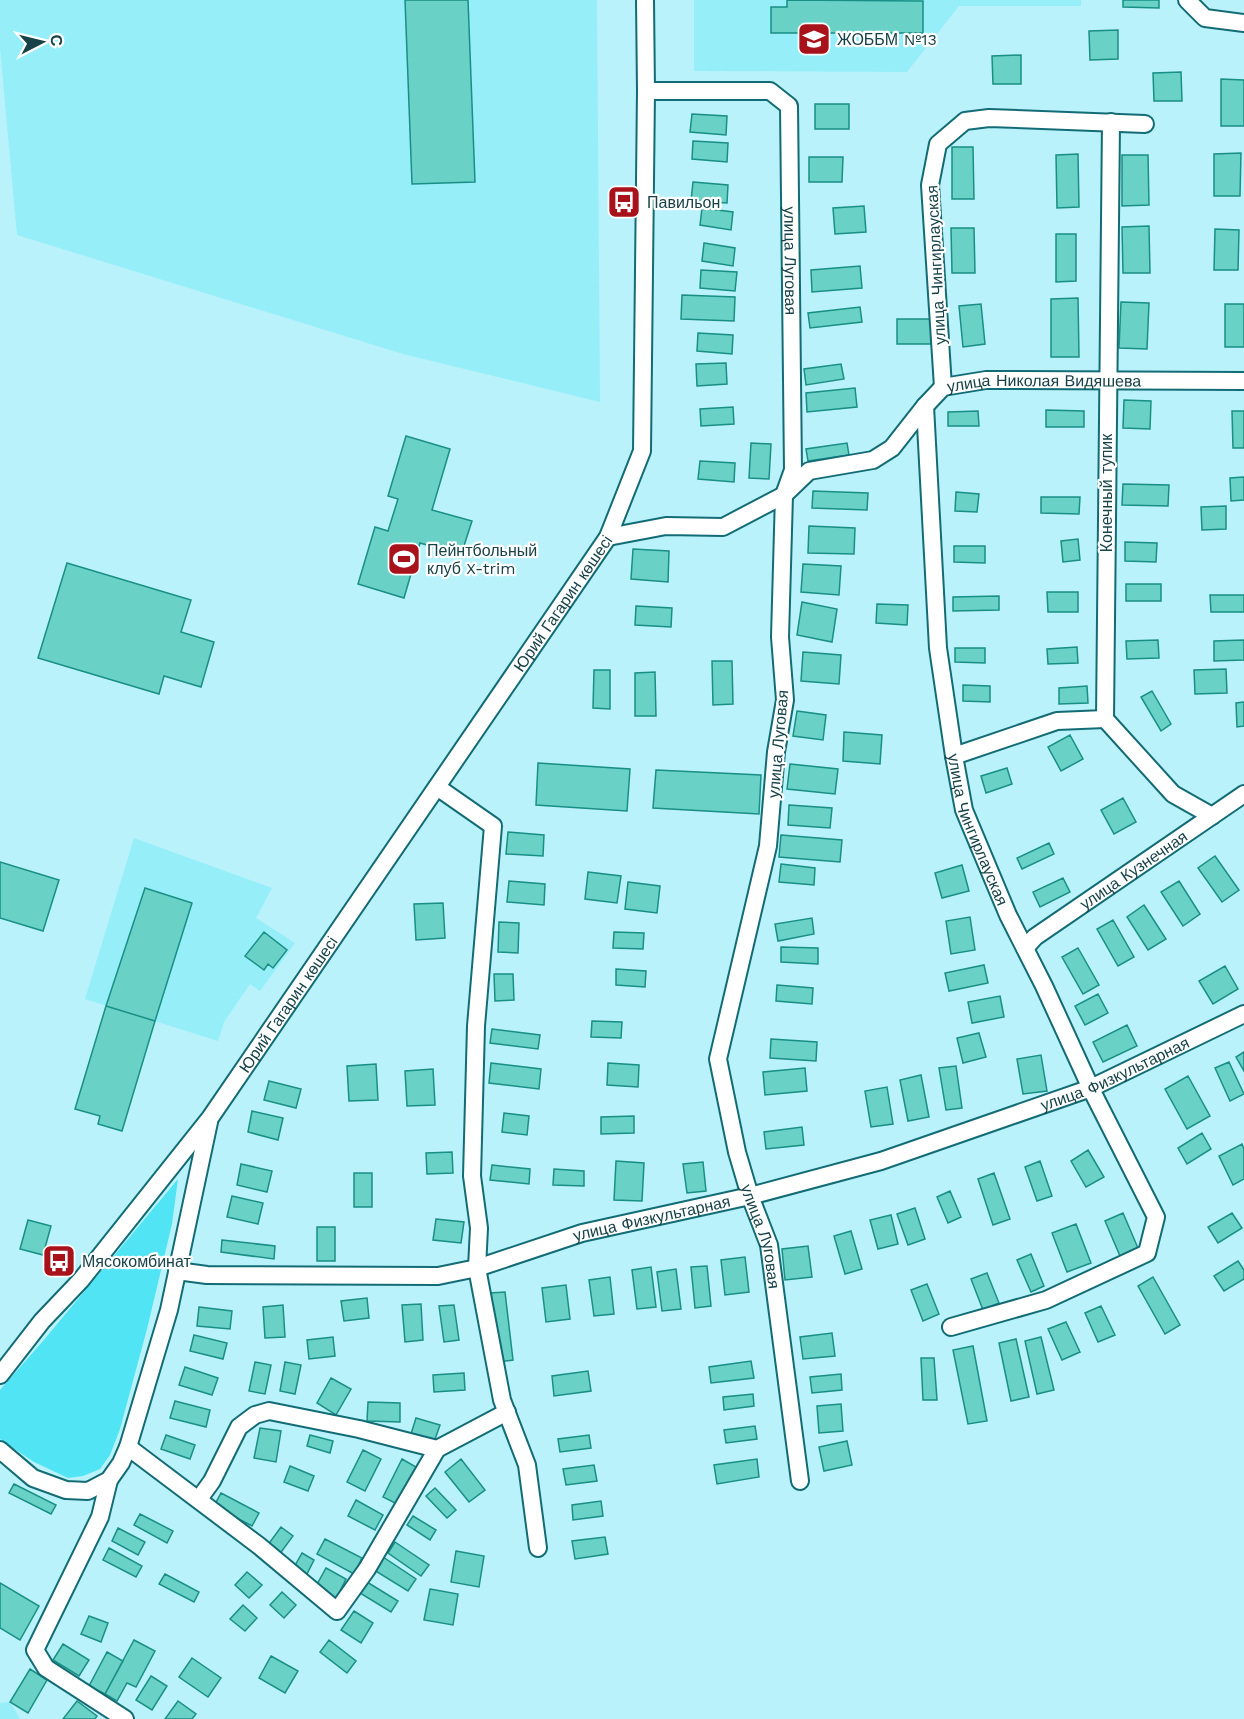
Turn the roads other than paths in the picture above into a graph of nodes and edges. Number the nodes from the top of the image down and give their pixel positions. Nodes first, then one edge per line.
1 (645, 0) edge
2 (1187, 0) edge
3 (1244, 23) edge
4 (646, 91) junction
5 (1110, 122) junction
6 (1145, 124) dead end
7 (1107, 381) junction
8 (1244, 381) edge
9 (943, 387) junction
10 (925, 406) junction
11 (784, 495) junction
12 (608, 537) junction
13 (1105, 719) junction
14 (954, 756) junction
15 (436, 787) junction
16 (1244, 794) edge
17 (1212, 816) junction
18 (1024, 948) junction
19 (1244, 1014) edge
20 (1090, 1088) junction
21 (210, 1118) junction
22 (750, 1196) junction
23 (477, 1268) junction
24 (177, 1271) junction
25 (951, 1327) dead end
26 (0, 1375) edge
27 (507, 1413) junction
28 (128, 1447) junction
29 (438, 1449) junction
30 (0, 1450) edge
31 (109, 1480) junction
32 (800, 1481) dead end
33 (199, 1499) junction
34 (538, 1548) dead end
35 (125, 1719) edge

1 - 4 street, Юрий Гагарин көшесі
2 - 3 street
4 - 11 street, улица Луговая
4 - 12 street, Юрий Гагарин көшесі
5 - 6 street, улица Чингирлауская
5 - 7 street, Конечный тупик
5 - 9 street, улица Чингирлауская
7 - 8 street, улица Николая Видяшева
7 - 9 street, улица Николая Видяшева
7 - 13 street, Конечный тупик
9 - 10 street, улица Николая Видяшева
10 - 11 street, улица Николая Видяшева
10 - 14 street, улица Чингирлауская
11 - 12 street, улица Николая Видяшева
11 - 22 street, улица Луговая
12 - 15 street, Юрий Гагарин көшесі
13 - 14 street
13 - 17 street
14 - 18 street, улица Чингирлауская
15 - 21 street, Юрий Гагарин көшесі
15 - 23 street
16 - 17 street, улица Кузнечная
17 - 18 street, улица Кузнечная
18 - 20 street, улица Чингирлауская
19 - 20 street, улица Физкультарная
20 - 22 street, улица Физкультарная
20 - 25 street, улица Чингирлауская
21 - 24 street, Юрий Гагарин көшесі
21 - 26 street, Юрий Гагарин көшесі
22 - 23 street, улица Физкультарная
22 - 32 street, улица Луговая
23 - 24 street, улица Физкультарная
23 - 27 street
24 - 28 street, Юрий Гагарин көшесі
27 - 29 street
27 - 34 street
28 - 31 street, Юрий Гагарин көшесі
28 - 33 street
29 - 33 street
29 - 33 street
30 - 31 street
31 - 35 street, Юрий Гагарин көшесі

